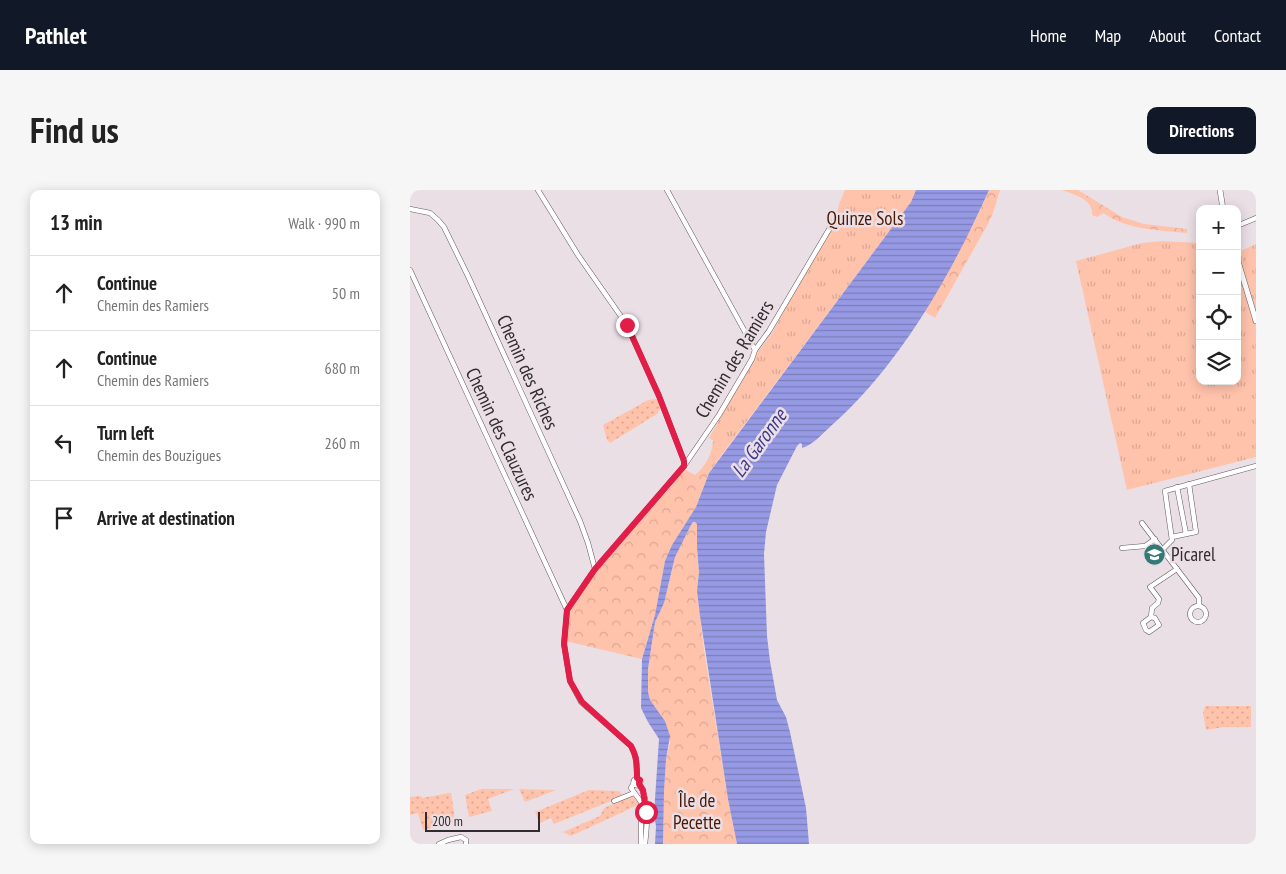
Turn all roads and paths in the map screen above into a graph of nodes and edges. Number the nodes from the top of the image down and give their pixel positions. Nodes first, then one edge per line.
1 (538, 190) edge
2 (667, 190) edge
3 (1220, 190) edge
4 (1222, 205) edge
5 (410, 209) edge
6 (1256, 218) edge
7 (834, 221) dead end
8 (1241, 223) edge
9 (410, 270) edge
10 (1241, 271) edge
11 (1256, 321) edge
12 (755, 350) junction
13 (682, 455) junction
14 (690, 457) junction
15 (684, 466) junction
16 (1256, 466) edge
17 (1189, 484) junction
18 (1177, 487) junction
19 (1142, 523) dead end
20 (1186, 534) junction
21 (1172, 537) junction
22 (1154, 540) junction
23 (1122, 548) dead end
24 (1162, 550) junction
25 (595, 569) junction
26 (1177, 569) junction
27 (1199, 605) dead end
28 (567, 610) junction
29 (1151, 617) dead end
30 (637, 782) junction
31 (634, 793) junction
32 (614, 801) dead end
33 (466, 842) edge
34 (439, 844) edge
35 (641, 844) edge
36 (645, 844) edge

1 - 13 street
2 - 12 street
3 - 4 street
5 - 25 street, Chemin des Riches
6 - 8 street
7 - 12 street, Chemin des Ramiers
9 - 28 street, Chemin des Clauzures
10 - 11 street
12 - 14 street, Chemin des Ramiers
13 - 14 street
13 - 15 street
14 - 15 street, Chemin des Ramiers
15 - 25 street, Chemin des Ramiers
16 - 17 street
17 - 18 street
17 - 20 street
18 - 20 street
18 - 21 street
19 - 22 street
20 - 21 street
21 - 24 street
22 - 23 street
22 - 24 street
24 - 26 street
25 - 28 street, Chemin des Ramiers
26 - 27 street
26 - 29 street
28 - 30 street, Chemin des Ramiers
30 - 31 street
30 - 36 street, Chemin des Ramiers
31 - 32 street
31 - 35 street
33 - 34 street

